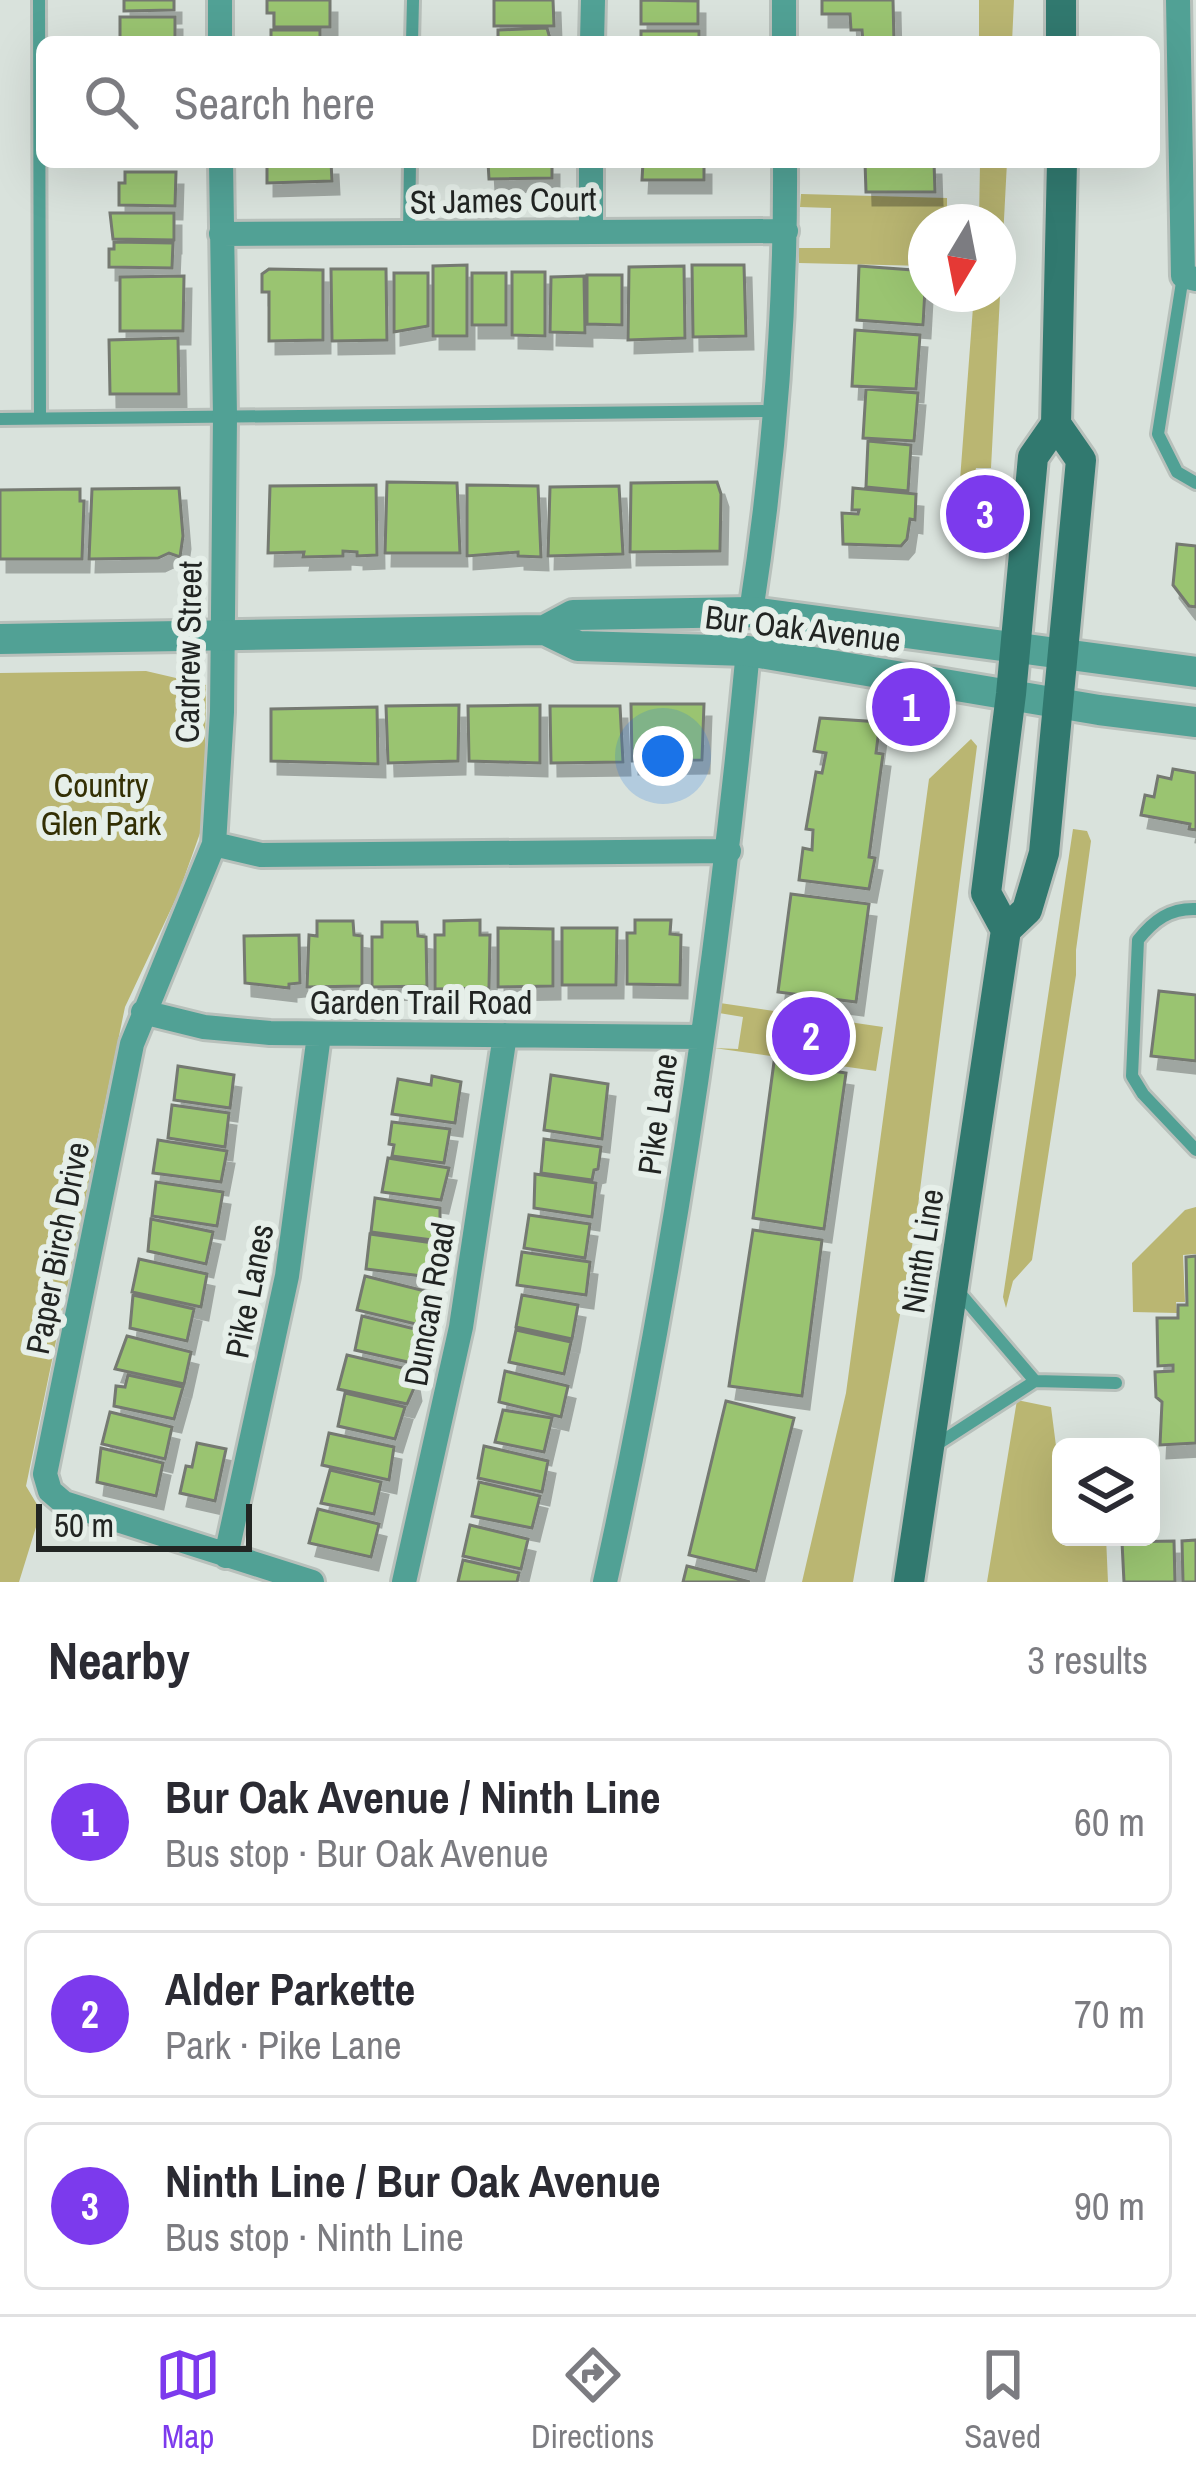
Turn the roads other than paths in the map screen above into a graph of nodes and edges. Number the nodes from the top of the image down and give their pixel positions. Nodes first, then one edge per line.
1 (39, 0) edge
2 (220, 0) edge
3 (412, 0) edge
4 (592, 0) edge
5 (784, 0) edge
6 (1061, 0) edge
7 (1178, 0) edge
8 (39, 36) edge
9 (220, 36) edge
10 (412, 36) edge
11 (592, 36) edge
12 (784, 36) edge
13 (1061, 36) edge
14 (39, 168) edge
15 (221, 168) edge
16 (410, 168) edge
17 (591, 168) edge
18 (785, 168) edge
19 (1062, 168) edge
20 (591, 231) junction
21 (786, 231) junction
22 (221, 234) junction
23 (409, 234) junction
24 (1189, 278) edge
25 (776, 411) junction
26 (225, 417) junction
27 (40, 418) junction
28 (0, 419) edge
29 (1056, 424) junction
30 (1196, 484) edge
31 (751, 612) junction
32 (545, 630) junction
33 (221, 637) junction
34 (0, 639) edge
35 (1016, 646) junction
36 (748, 651) junction
37 (1066, 653) junction
38 (1196, 672) edge
39 (1011, 694) junction
40 (1061, 702) junction
41 (1196, 722) edge
42 (214, 844) junction
43 (729, 851) junction
44 (1196, 909) edge
45 (1006, 930) junction
46 (143, 1012) junction
47 (320, 1035) junction
48 (505, 1035) junction
49 (701, 1037) junction
50 (1196, 1150) edge
51 (954, 1286) junction
52 (1035, 1381) junction
53 (1116, 1383) dead end
54 (928, 1450) junction
55 (226, 1556) junction
56 (312, 1582) edge
57 (404, 1582) edge
58 (605, 1582) edge
59 (909, 1582) edge

1 - 8 lane
2 - 9 street
3 - 10 lane
4 - 11 street
5 - 12 street
6 - 13 main road
7 - 24 street
14 - 27 lane
15 - 22 street, Cardrew Street
16 - 23 lane
17 - 20 street
18 - 21 street
19 - 29 main road, Ninth Line
20 - 21 street, St James Court
20 - 23 street, St James Court
21 - 25 street
22 - 23 street, St James Court
22 - 26 street, Cardrew Street
24 - 30 lane
25 - 26 lane
25 - 31 street
26 - 27 lane
26 - 33 street, Cardrew Street
27 - 28 lane
29 - 35 main road, Ninth Line
29 - 37 main road, Ninth Line
31 - 32 street, Bur Oak Avenue
31 - 35 street, Bur Oak Avenue
32 - 33 street, Bur Oak Avenue
32 - 36 street, Bur Oak Avenue
33 - 34 street, Bur Oak Avenue
33 - 42 street, Cardrew Street
35 - 37 street, Bur Oak Avenue
35 - 39 main road, Ninth Line
36 - 39 street, Bur Oak Avenue
36 - 43 street, Pike Lane
37 - 38 street, Bur Oak Avenue
37 - 40 main road, Ninth Line
39 - 40 street, Bur Oak Avenue
39 - 45 main road, Ninth Line
40 - 41 street, Bur Oak Avenue
40 - 45 main road, Ninth Line
42 - 43 street
42 - 46 street, Paper Birch Drive
43 - 49 street, Pike Lane
44 - 50 lane
45 - 51 main road, Ninth Line
46 - 47 street, Garden Trail Road
46 - 55 street, Paper Birch Drive
47 - 48 street, Garden Trail Road
47 - 55 street, Pike Lanes
48 - 49 street, Garden Trail Road
48 - 57 street, Duncan Road
49 - 58 street, Pike Lane
51 - 52 lane
51 - 54 main road, Ninth Line
52 - 53 lane
52 - 54 lane
54 - 59 main road, Ninth Line
55 - 56 street

